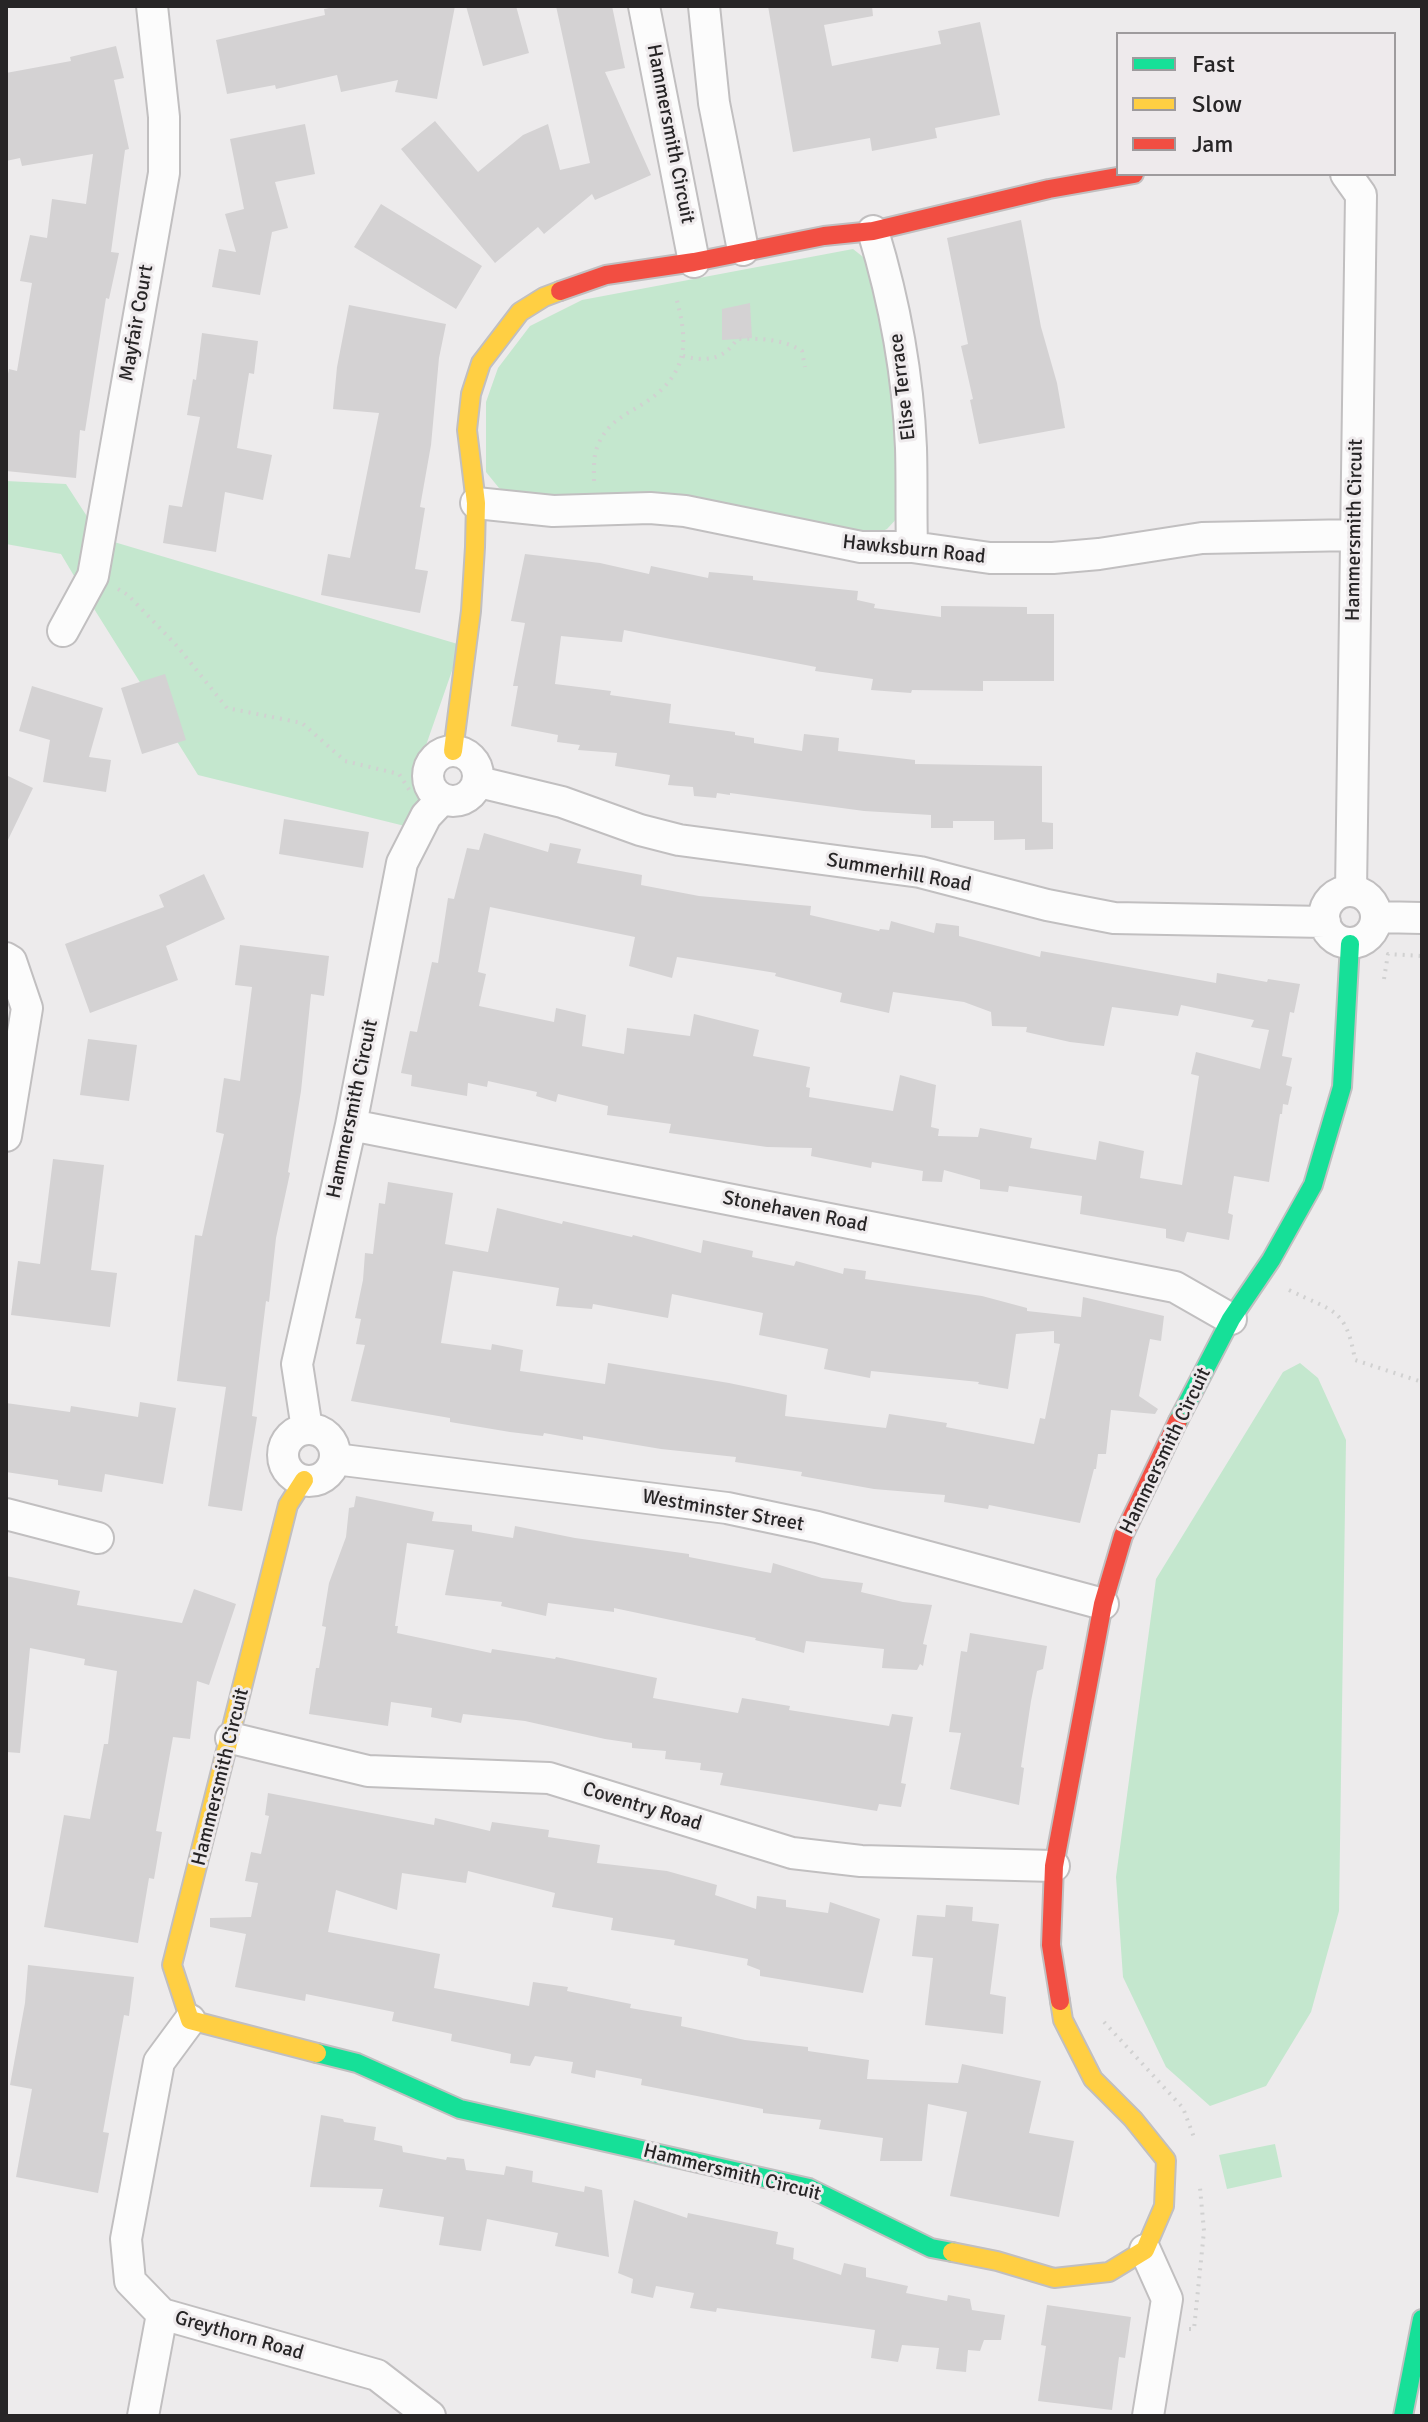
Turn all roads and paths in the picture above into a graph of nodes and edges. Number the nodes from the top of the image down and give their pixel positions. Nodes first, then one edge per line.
1 (152, 6) edge
2 (644, 6) edge
3 (704, 6) edge
4 (710, 67) junction
5 (660, 74) junction
6 (1123, 176) edge
7 (1347, 176) edge
8 (873, 231) junction
9 (743, 250) junction
10 (681, 264) junction
11 (683, 356) junction
12 (805, 367) dead end
13 (476, 503) junction
14 (593, 512) junction
15 (1355, 535) junction
16 (912, 547) junction
17 (93, 576) junction
18 (63, 631) dead end
19 (453, 751) junction
20 (479, 782) junction
21 (434, 808) junction
22 (1351, 891) junction
23 (1376, 917) junction
24 (1422, 918) edge
25 (1325, 922) junction
26 (1350, 944) junction
27 (1388, 954) dead end
28 (1422, 956) edge
29 (6, 958) edge
30 (351, 1125) junction
31 (6, 1136) edge
32 (1283, 1288) dead end
33 (1231, 1319) junction
34 (1422, 1382) edge
35 (307, 1429) junction
36 (335, 1459) junction
37 (304, 1480) junction
38 (6, 1514) edge
39 (98, 1538) dead end
40 (1103, 1604) junction
41 (231, 1738) junction
42 (1054, 1866) junction
43 (190, 2020) junction
44 (1102, 2020) dead end
45 (1197, 2146) dead end
46 (1199, 2174) dead end
47 (1145, 2250) junction
48 (162, 2314) junction
49 (1422, 2319) edge
50 (1162, 2326) junction
51 (143, 2416) edge
52 (430, 2416) edge
53 (1148, 2416) edge
54 (1403, 2416) edge

1 - 17 street, Mayfair Court
2 - 5 street, Hammersmith Circuit
3 - 4 street
4 - 5 street
4 - 9 street
5 - 10 street, Hammersmith Circuit
6 - 8 street
7 - 15 street, Hammersmith Circuit
8 - 9 street
8 - 16 street, Elise Terrace
9 - 10 street
10 - 11 path
10 - 13 street
11 - 12 path
11 - 14 path
13 - 14 street, Hawksburn Road
13 - 19 street
14 - 16 street, Hawksburn Road
15 - 16 street, Hawksburn Road
15 - 22 street, Hammersmith Circuit
17 - 18 street, Mayfair Court
17 - 21 path
19 - 20 street
19 - 21 street
20 - 21 street
20 - 25 street, Summerhill Road
21 - 30 street, Hammersmith Circuit
22 - 23 street
22 - 25 street
23 - 24 street
23 - 26 street
25 - 26 street
26 - 33 street, Hammersmith Circuit
27 - 28 path
29 - 31 street
30 - 33 street, Stonehaven Road
30 - 35 street, Hammersmith Circuit
32 - 34 path
33 - 40 street, Hammersmith Circuit
35 - 36 street
35 - 37 street
36 - 37 street, Hammersmith Circuit
36 - 40 street, Westminster Street
37 - 41 street, Hammersmith Circuit
38 - 39 street
40 - 42 street, Hammersmith Circuit
41 - 42 street, Coventry Road
41 - 43 street, Hammersmith Circuit
42 - 47 street, Hammersmith Circuit
43 - 47 street, Hammersmith Circuit
43 - 48 street, Greythorn Road
44 - 45 path
46 - 50 path
47 - 50 street
48 - 51 street
48 - 52 street, Greythorn Road
49 - 54 street
50 - 53 street

